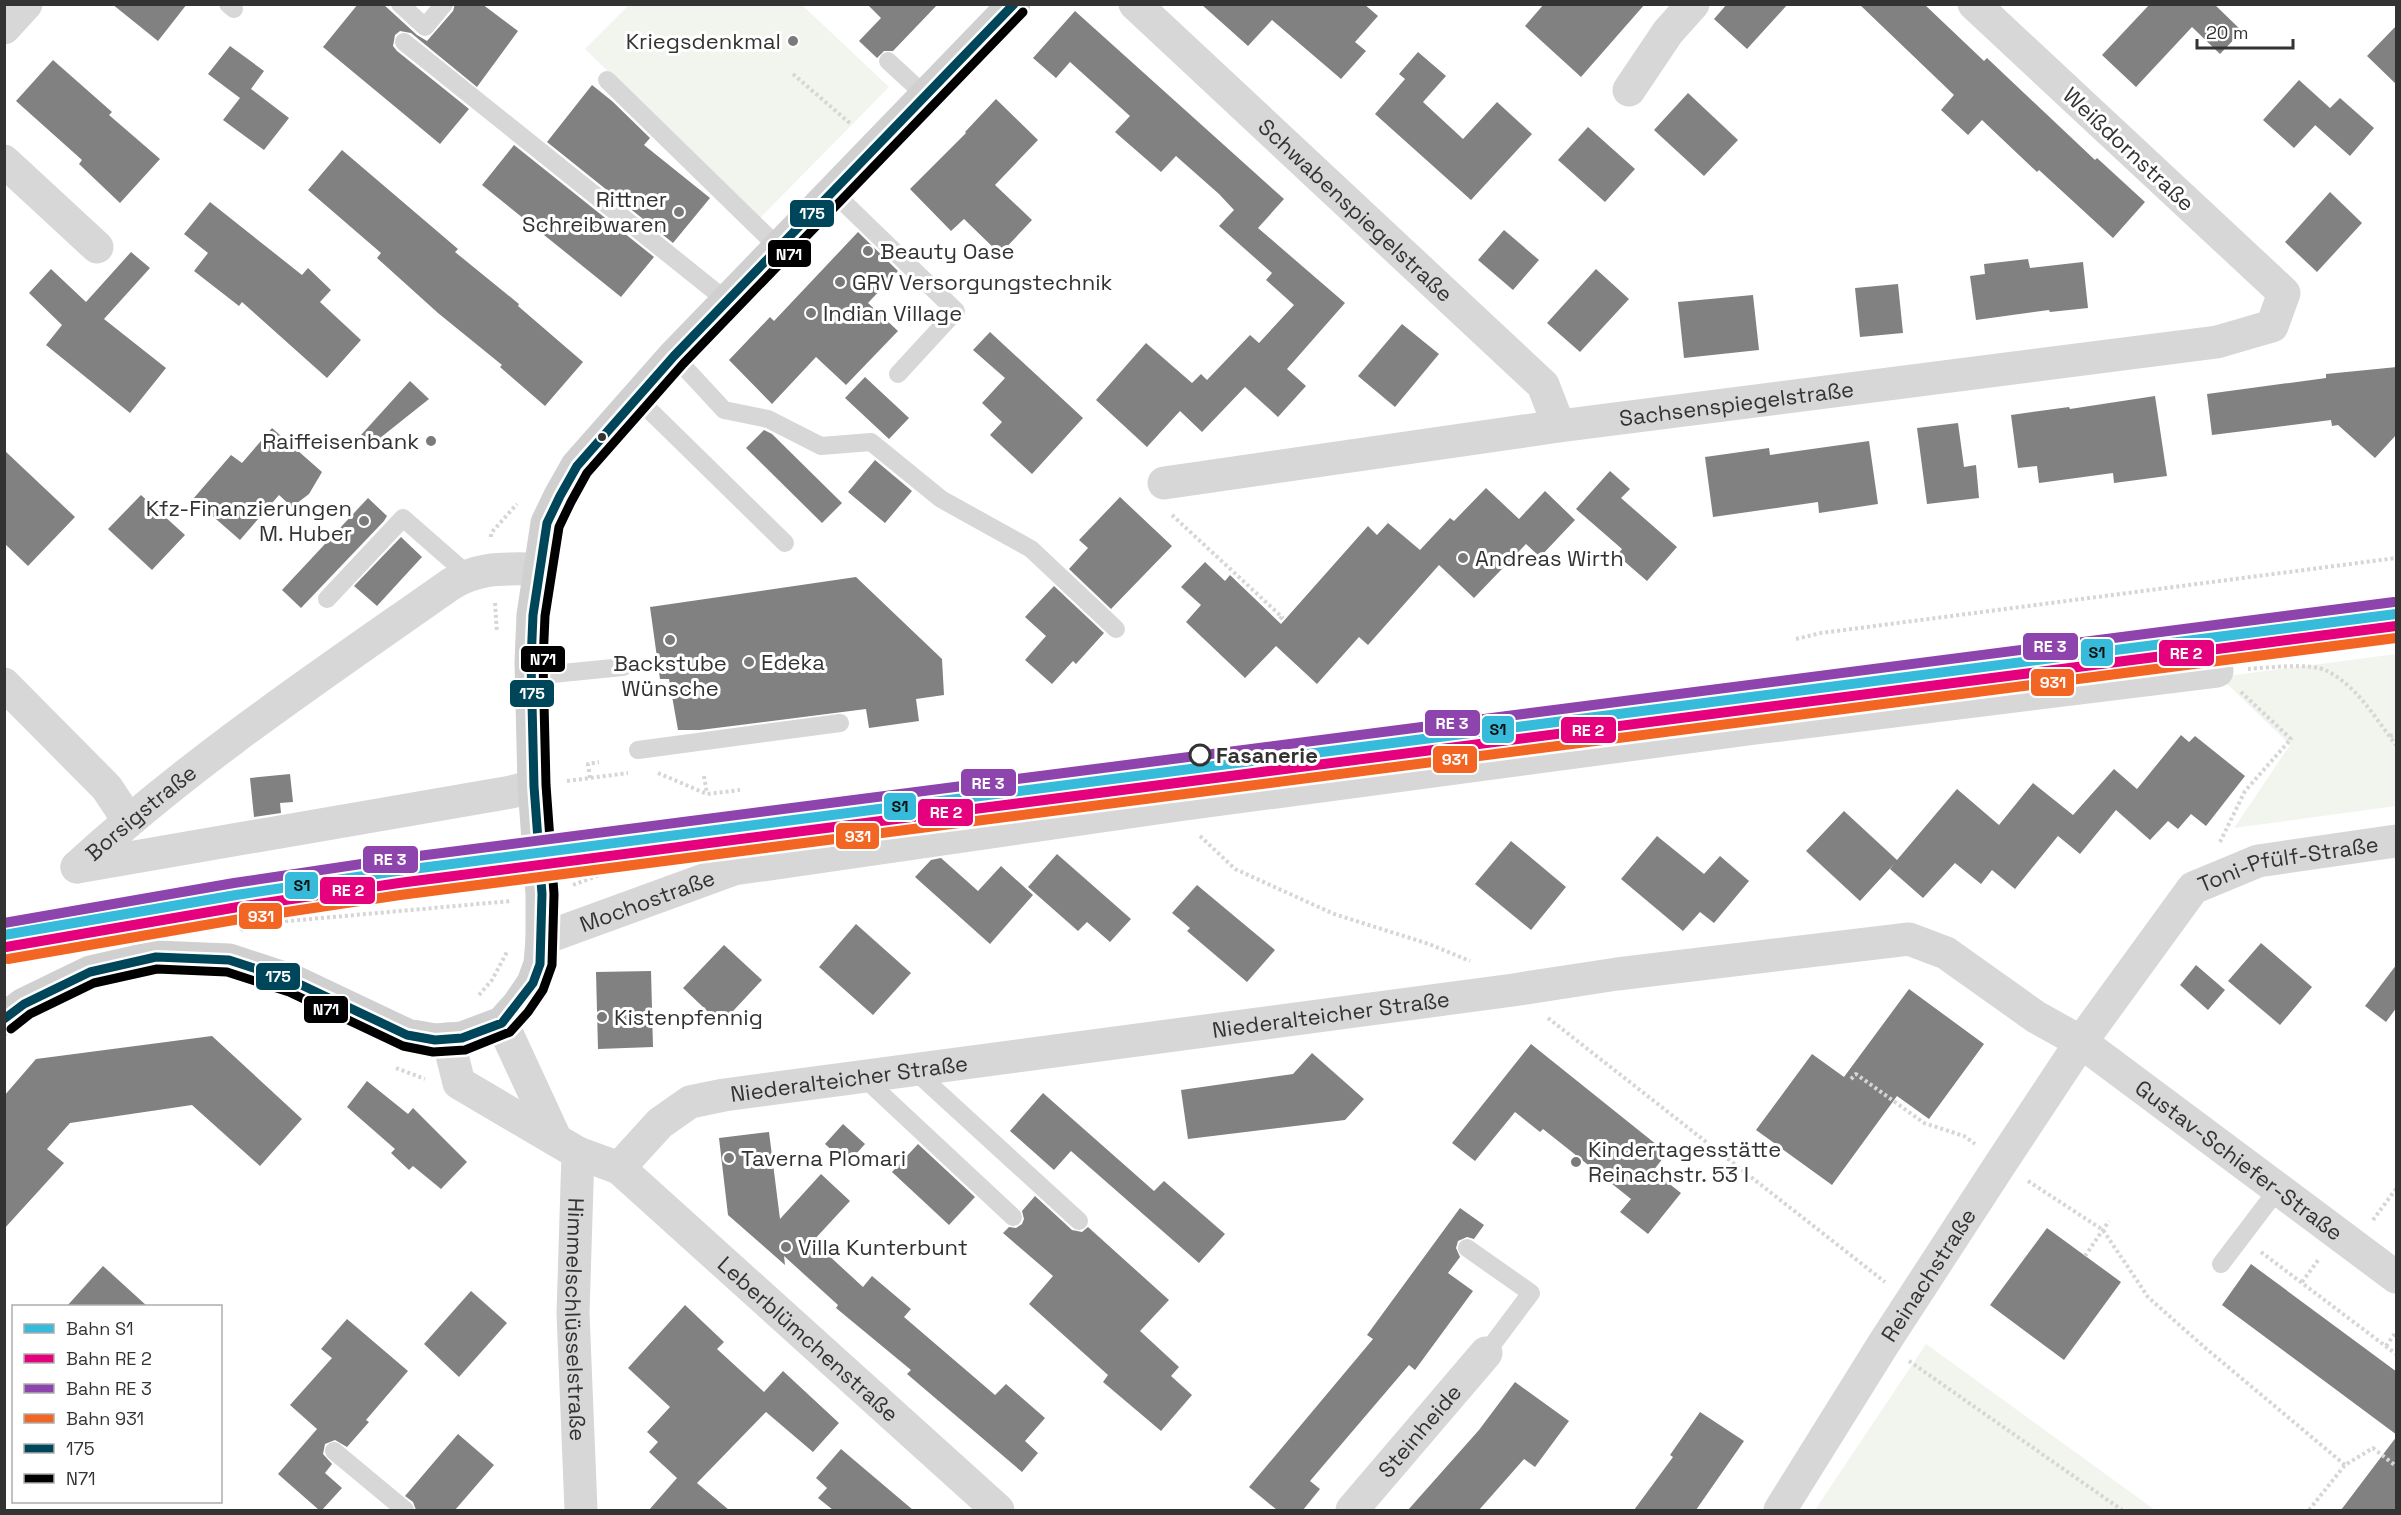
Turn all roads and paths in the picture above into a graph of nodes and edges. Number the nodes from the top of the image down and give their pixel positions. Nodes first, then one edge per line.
1 (26, 4) edge
2 (400, 4) edge
3 (444, 4) edge
4 (1014, 4) edge
5 (1136, 4) edge
6 (1693, 4) edge
7 (1974, 4) edge
8 (4, 28) edge
9 (404, 42) dead end
10 (888, 61) dead end
11 (793, 74) dead end
12 (607, 80) dead end
13 (1629, 90) dead end
14 (926, 96) junction
15 (877, 147) junction
16 (4, 161) edge
17 (834, 193) junction
18 (97, 247) dead end
19 (779, 248) junction
20 (2284, 293) joint
21 (727, 301) junction
22 (674, 356) junction
23 (898, 374) dead end
24 (637, 398) junction
25 (1559, 426) junction
26 (1164, 483) joint
27 (519, 502) dead end
28 (785, 543) dead end
29 (2397, 558) edge
30 (539, 569) junction
31 (478, 572) junction
32 (327, 599) dead end
33 (1278, 621) dead end
34 (1116, 629) dead end
35 (1796, 639) dead end
36 (623, 667) dead end
37 (2217, 671) junction
38 (532, 676) junction
39 (4, 684) edge
40 (840, 723) dead end
41 (2397, 734) edge
42 (2390, 736) junction
43 (2397, 745) edge
44 (638, 750) dead end
45 (599, 762) dead end
46 (650, 770) dead end
47 (630, 773) dead end
48 (704, 776) dead end
49 (590, 778) junction
50 (568, 781) dead end
51 (534, 786) junction
52 (740, 790) dead end
53 (707, 794) junction
54 (1178, 805) junction
55 (128, 820) junction
56 (2397, 841) edge
57 (2193, 888) junction
58 (542, 894) junction
59 (542, 939) junction
60 (230, 960) junction
61 (1471, 961) dead end
62 (1513, 990) junction
63 (4, 1020) edge
64 (502, 1023) junction
65 (448, 1039) junction
66 (2081, 1042) junction
67 (395, 1067) dead end
68 (915, 1071) junction
69 (862, 1076) junction
70 (1851, 1079) dead end
71 (459, 1083) junction
72 (567, 1147) junction
73 (2001, 1163) junction
74 (619, 1168) junction
75 (2278, 1189) junction
76 (1013, 1217) dead end
77 (1079, 1221) dead end
78 (2109, 1221) dead end
79 (2103, 1230) junction
80 (2242, 1237) junction
81 (1467, 1248) dead end
82 (2085, 1256) dead end
83 (2221, 1264) dead end
84 (2397, 1277) edge
85 (1911, 1303) junction
86 (2397, 1332) edge
87 (1884, 1343) junction
88 (2386, 1346) junction
89 (1486, 1353) joint
90 (2397, 1354) edge
91 (334, 1451) dead end
92 (2345, 1465) junction
93 (2397, 1466) edge
94 (405, 1510) edge
95 (581, 1510) edge
96 (998, 1510) edge
97 (1352, 1510) edge
98 (1780, 1510) edge
99 (2122, 1510) edge
100 (2310, 1510) edge

1 - 8 street
2 - 3 lane
4 - 14 main road
5 - 25 street, Schwabenspiegelstraße
6 - 13 street
7 - 20 street, Weißdornstraße
9 - 21 lane
10 - 14 lane
11 - 15 path
12 - 19 lane
14 - 15 main road
15 - 17 main road
16 - 18 street
17 - 19 main road
17 - 23 lane
19 - 21 main road
20 - 25 street, Sachsenspiegelstraße
21 - 22 main road
22 - 24 main road
22 - 34 lane
24 - 28 lane
24 - 30 main road
25 - 26 street, Sachsenspiegelstraße
26 - 33 path
27 - 31 path
29 - 35 path
30 - 31 street
30 - 38 main road
31 - 32 lane
31 - 55 street, Borsigstraße
36 - 38 lane
37 - 42 path
37 - 54 street, Mochostraße
37 - 57 path
38 - 51 main road
39 - 55 street
40 - 44 lane
41 - 42 path
42 - 43 path
45 - 49 path
46 - 53 path
47 - 49 path
48 - 53 path
49 - 50 path
51 - 55 street, Borsigstraße
51 - 58 main road
52 - 53 path
54 - 59 street, Mochostraße
54 - 61 path
56 - 57 street, Toni-Pfülf-Straße
57 - 66 street, Toni-Pfülf-Straße
58 - 59 main road
58 - 60 path
59 - 64 main road
60 - 63 main road
60 - 65 main road
62 - 66 street, Niederalteicher Straße
62 - 68 street, Niederalteicher Straße
62 - 85 path
64 - 65 main road
64 - 72 street
65 - 71 street
66 - 73 street, Reinachstraße
66 - 75 street, Gustav-Schiefer-Straße
67 - 71 path
68 - 69 street, Niederalteicher Straße
68 - 77 lane
69 - 74 street, Niederalteicher Straße
69 - 76 lane
70 - 73 path
71 - 72 street
72 - 74 street
72 - 95 street, Himmelschlüsselstraße
73 - 79 path
73 - 85 street, Reinachstraße
74 - 96 street, Leberblümchenstraße
75 - 80 lane
75 - 84 street, Gustav-Schiefer-Straße
78 - 79 path
79 - 82 path
79 - 92 path
80 - 83 lane
80 - 88 path
81 - 89 lane
85 - 87 street, Reinachstraße
86 - 88 path
87 - 98 street, Reinachstraße
87 - 99 path
88 - 90 path
89 - 97 street, Steinheide
91 - 94 lane
92 - 93 path
92 - 100 path

